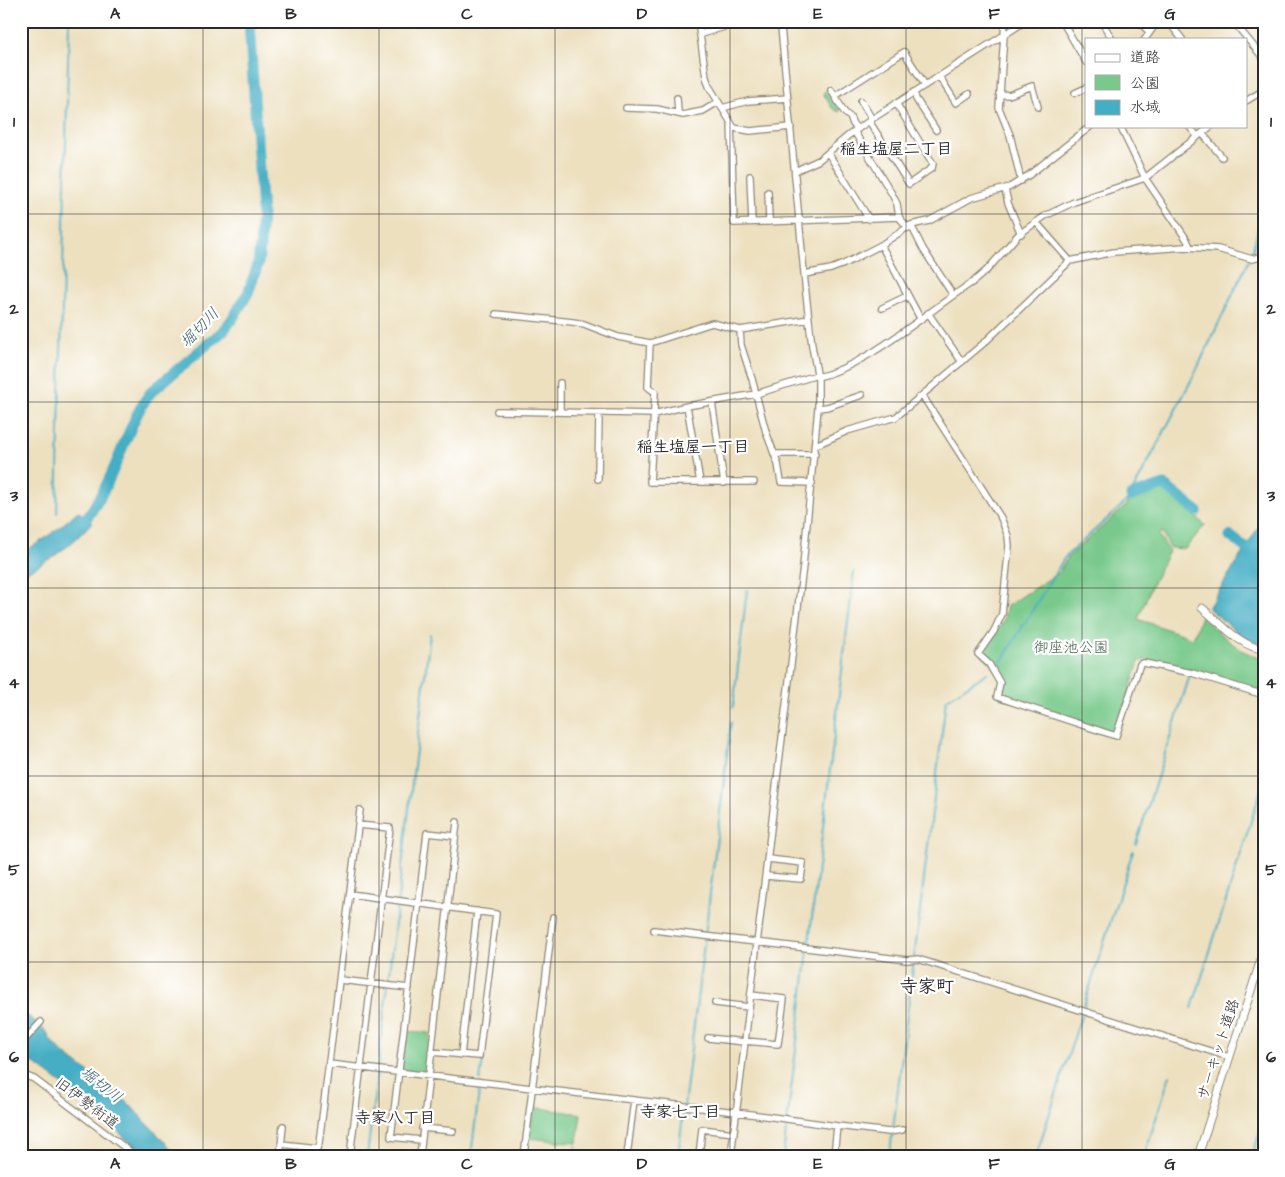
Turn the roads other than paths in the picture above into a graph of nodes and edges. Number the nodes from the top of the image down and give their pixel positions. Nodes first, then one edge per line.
1 (698, 21) edge
2 (744, 21) edge
3 (782, 21) edge
4 (1005, 21) edge
5 (1026, 21) edge
6 (1062, 21) edge
7 (1101, 21) edge
8 (1140, 21) edge
9 (1158, 21) edge
10 (1168, 21) edge
11 (1233, 21) edge
12 (1149, 32) junction
13 (701, 34) junction
14 (1004, 36) junction
15 (1111, 37) dead end
16 (1146, 38) edge
17 (1181, 38) edge
18 (1247, 38) edge
19 (1248, 39) edge
20 (1264, 59) edge
21 (1085, 60) edge
22 (939, 76) junction
23 (925, 85) junction
24 (1085, 88) edge
25 (831, 90) dead end
26 (1264, 90) edge
27 (914, 92) junction
28 (1075, 93) dead end
29 (969, 94) dead end
30 (999, 94) junction
31 (835, 96) junction
32 (677, 98) dead end
33 (788, 98) junction
34 (1248, 100) edge
35 (861, 102) dead end
36 (896, 103) junction
37 (720, 105) junction
38 (1038, 107) dead end
39 (626, 108) dead end
40 (678, 112) junction
41 (870, 120) junction
42 (730, 124) junction
43 (791, 127) junction
44 (1089, 128) edge
45 (1121, 128) edge
46 (1192, 128) edge
47 (1208, 128) edge
48 (856, 130) junction
49 (936, 130) dead end
50 (1200, 134) junction
51 (828, 153) junction
52 (1222, 157) dead end
53 (795, 171) junction
54 (750, 176) dead end
55 (1146, 178) junction
56 (1022, 181) junction
57 (1005, 189) junction
58 (768, 192) dead end
59 (899, 217) junction
60 (869, 219) junction
61 (800, 221) junction
62 (752, 222) junction
63 (769, 222) junction
64 (1036, 222) junction
65 (910, 226) junction
66 (1020, 234) junction
67 (881, 245) junction
68 (1190, 247) junction
69 (1264, 256) edge
70 (1070, 261) junction
71 (805, 274) junction
72 (953, 295) junction
73 (907, 296) junction
74 (882, 308) dead end
75 (928, 313) junction
76 (496, 314) dead end
77 (920, 318) junction
78 (809, 319) junction
79 (740, 330) junction
80 (650, 343) junction
81 (962, 362) junction
82 (817, 376) junction
83 (560, 383) dead end
84 (756, 394) junction
85 (862, 395) dead end
86 (922, 395) junction
87 (712, 402) junction
88 (687, 406) junction
89 (818, 408) junction
90 (497, 411) dead end
91 (560, 412) junction
92 (599, 413) junction
93 (654, 414) junction
94 (816, 445) junction
95 (774, 454) junction
96 (814, 454) junction
97 (598, 479) dead end
98 (700, 482) junction
99 (754, 482) dead end
100 (724, 483) junction
101 (812, 483) junction
102 (1202, 608) dead end
103 (1264, 649) edge
104 (1264, 695) edge
105 (360, 810) dead end
106 (457, 822) dead end
107 (358, 825) junction
108 (455, 836) junction
109 (768, 859) junction
110 (766, 876) junction
111 (350, 894) junction
112 (382, 899) junction
113 (418, 904) junction
114 (447, 907) junction
115 (477, 911) junction
116 (553, 917) dead end
117 (654, 930) dead end
118 (757, 942) junction
119 (1264, 950) edge
120 (340, 980) junction
121 (371, 984) junction
122 (409, 988) junction
123 (751, 995) junction
124 (715, 1003) dead end
125 (749, 1007) junction
126 (40, 1023) dead end
127 (708, 1038) dead end
128 (745, 1041) junction
129 (21, 1044) edge
130 (431, 1052) junction
131 (461, 1055) junction
132 (1229, 1057) junction
133 (329, 1064) junction
134 (361, 1068) junction
135 (398, 1072) junction
136 (21, 1074) edge
137 (428, 1076) junction
138 (532, 1089) junction
139 (634, 1100) junction
140 (736, 1112) junction
141 (283, 1126) dead end
142 (837, 1126) junction
143 (422, 1128) junction
144 (902, 1130) dead end
145 (453, 1131) dead end
146 (734, 1133) junction
147 (421, 1140) junction
148 (281, 1144) junction
149 (317, 1148) junction
150 (524, 1155) edge
151 (536, 1155) edge
152 (136, 1156) edge
153 (280, 1156) edge
154 (314, 1156) edge
155 (350, 1156) edge
156 (420, 1156) edge
157 (627, 1156) edge
158 (699, 1156) edge
159 (731, 1156) edge
160 (834, 1156) edge
161 (1198, 1156) edge

1 - 13 street
2 - 13 street
3 - 33 street
4 - 14 street
5 - 14 street
6 - 21 street
7 - 15 street
8 - 12 street
9 - 12 street
10 - 17 street
11 - 18 street
12 - 16 street
13 - 37 street
14 - 22 street
14 - 30 street
19 - 20 street
22 - 23 street
22 - 29 street
23 - 27 street
23 - 31 street
24 - 28 street
25 - 31 street
26 - 34 street
27 - 36 street
27 - 49 street
30 - 38 street
30 - 56 street
31 - 48 street
32 - 40 street
33 - 37 street
33 - 43 street
35 - 41 street
36 - 41 street
36 - 41 street
37 - 40 street
37 - 42 street
39 - 40 street
41 - 48 street
42 - 43 street
42 - 62 street
43 - 53 street
44 - 56 street
45 - 55 street
46 - 50 street
47 - 50 street
48 - 51 street
48 - 59 street
50 - 52 street
50 - 55 street
51 - 53 street
51 - 60 street
53 - 61 street
54 - 62 street
55 - 64 street
55 - 68 street
56 - 57 street
57 - 65 street
57 - 66 street
58 - 63 street
59 - 60 street
59 - 65 street
60 - 61 street
61 - 63 street
61 - 71 street
62 - 63 street
64 - 66 street
64 - 70 street
65 - 67 street
65 - 72 street
66 - 72 street
67 - 71 street
67 - 73 street
68 - 69 street
68 - 70 street
70 - 81 street
71 - 78 street
72 - 75 street
73 - 74 street
73 - 77 street
75 - 77 street
75 - 81 street
76 - 80 street
77 - 82 street
78 - 79 street
78 - 82 street
79 - 80 street
79 - 84 street
80 - 93 street
81 - 86 street
82 - 84 street
82 - 89 street
83 - 91 street
84 - 87 street
84 - 95 street
85 - 89 street
86 - 94 street
86 - 104 street
87 - 88 street
87 - 100 street
88 - 93 street
88 - 98 street
89 - 94 street
90 - 91 street
91 - 92 street
92 - 93 street
92 - 97 street
93 - 98 street
94 - 96 street
95 - 96 street
95 - 101 street
96 - 101 street
98 - 100 street
99 - 100 street
101 - 109 street
102 - 103 street
105 - 107 street
106 - 108 street
107 - 111 street
107 - 112 street
108 - 113 street
108 - 114 street
109 - 110 street
109 - 110 street
110 - 118 street
111 - 112 street
111 - 120 street
112 - 113 street
112 - 121 street
113 - 114 street
113 - 122 street
114 - 115 street
114 - 130 street
115 - 131 street
115 - 131 street
116 - 138 street
117 - 118 street
118 - 123 street
118 - 132 street
119 - 132 street, サーキット道路
120 - 121 street
120 - 133 street
121 - 122 street
121 - 134 street
122 - 135 street
123 - 125 street
123 - 128 street
124 - 125 street
125 - 128 street
126 - 129 street
127 - 128 street
128 - 140 street
130 - 131 street
130 - 137 street
132 - 161 street, サーキット道路
133 - 134 street
133 - 149 street
134 - 135 street
134 - 155 street
135 - 137 street
135 - 147 street
136 - 152 street, 旧伊勢街道
137 - 138 street
137 - 143 street
138 - 139 street
138 - 150 street
139 - 140 street
139 - 157 street
140 - 142 street
140 - 146 street
141 - 148 street
142 - 144 street
142 - 160 street
143 - 145 street
143 - 147 street
146 - 158 street
146 - 159 street
147 - 156 street
148 - 149 street
148 - 153 street
149 - 154 street
150 - 151 street

